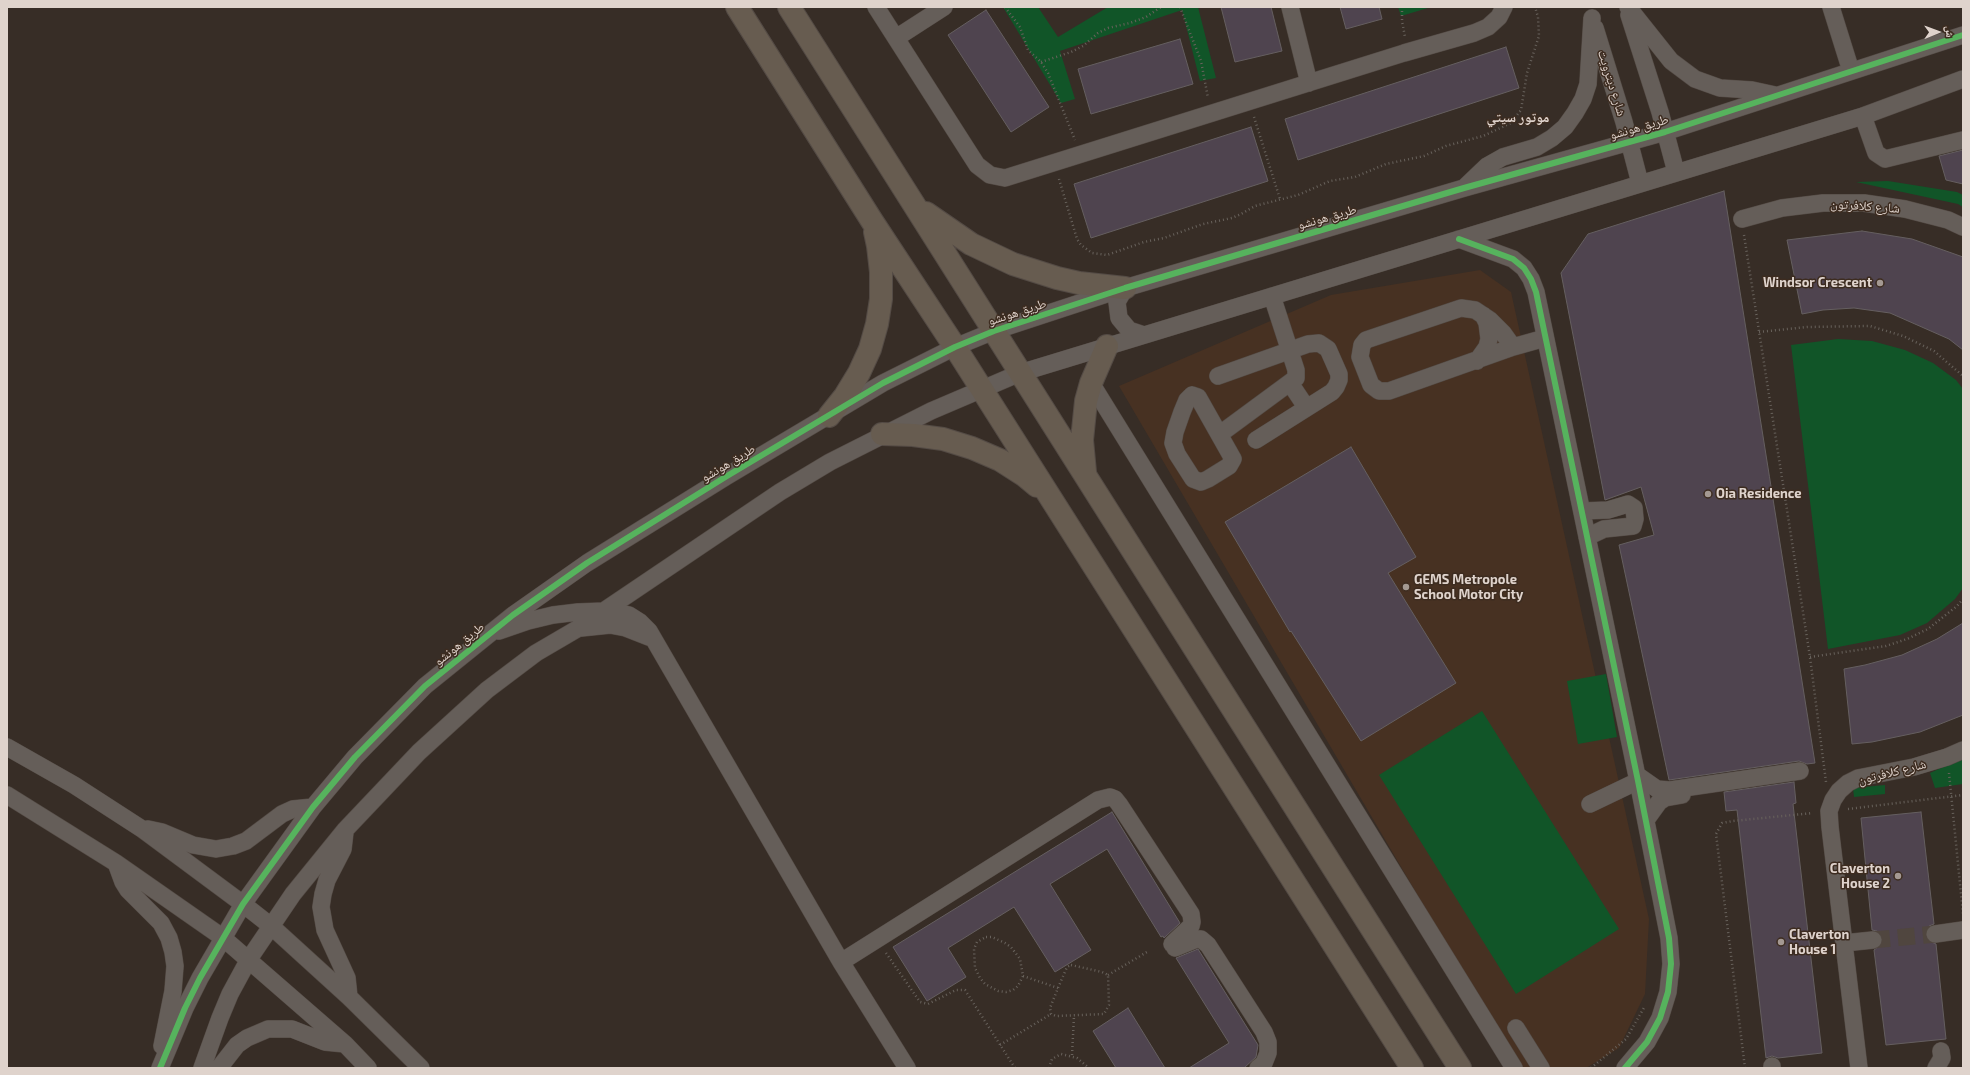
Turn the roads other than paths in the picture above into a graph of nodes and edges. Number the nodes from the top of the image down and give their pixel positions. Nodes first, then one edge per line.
1 (737, 7) edge
2 (790, 7) edge
3 (876, 7) edge
4 (944, 7) edge
5 (1290, 7) edge
6 (1504, 7) edge
7 (1627, 7) edge
8 (1831, 7) edge
9 (1590, 12) edge
10 (1963, 35) edge
11 (896, 38) junction
12 (1851, 71) junction
13 (1963, 79) edge
14 (1309, 83) junction
15 (1776, 96) junction
16 (1863, 116) junction
17 (1665, 132) junction
18 (1963, 140) edge
19 (1629, 141) junction
20 (1676, 172) junction
21 (1640, 183) junction
22 (1464, 188) junction
23 (915, 205) junction
24 (1742, 219) road end
25 (872, 221) junction
26 (1963, 228) edge
27 (1459, 239) junction
28 (1125, 288) junction
29 (1267, 298) junction
30 (1483, 315) junction
31 (994, 331) junction
32 (1144, 335) junction
33 (1545, 338) junction
34 (1107, 346) junction
35 (955, 347) junction
36 (1512, 347) junction
37 (1286, 351) junction
38 (1477, 361) junction
39 (1020, 373) junction
40 (1218, 376) dead end
41 (1091, 383) junction
42 (1290, 383) junction
43 (981, 388) junction
44 (1306, 407) junction
45 (829, 416) junction
46 (882, 434) junction
47 (1256, 440) dead end
48 (1086, 479) junction
49 (1048, 496) junction
50 (1582, 511) junction
51 (1587, 537) junction
52 (604, 611) junction
53 (577, 629) junction
54 (480, 640) junction
55 (656, 641) junction
56 (7, 747) edge
57 (1963, 750) edge
58 (1638, 778) junction
59 (7, 795) edge
60 (1590, 804) dead end
61 (313, 808) junction
62 (1646, 820) junction
63 (142, 829) junction
64 (345, 830) junction
65 (116, 863) junction
66 (242, 904) junction
67 (271, 926) junction
68 (1963, 930) edge
69 (1935, 934) tunnel mouth
70 (222, 937) junction
71 (1873, 940) tunnel mouth
72 (1844, 943) junction
73 (249, 959) junction
74 (841, 962) junction
75 (349, 997) junction
76 (1516, 1028) dead end
77 (345, 1044) junction
78 (1941, 1052) dead end
79 (160, 1068) edge
80 (202, 1068) edge
81 (219, 1068) edge
82 (368, 1068) edge
83 (421, 1068) edge
84 (907, 1068) edge
85 (1258, 1068) edge
86 (1412, 1068) edge
87 (1460, 1068) edge
88 (1514, 1068) edge
89 (1541, 1068) edge
90 (1625, 1068) edge
91 (1859, 1068) edge
92 (1936, 1068) edge

1 - 25 main road
2 - 23 main road
3 - 11 street
4 - 11 street
5 - 14 street
6 - 14 street
7 - 15 street
7 - 17 street
8 - 12 street
9 - 19 street, شارع ديترويت
9 - 22 street
10 - 12 street, طريق هونشو
11 - 14 street
12 - 15 street, طريق هونشو
13 - 16 street
15 - 17 street, طريق هونشو
16 - 18 street
16 - 20 street
17 - 19 street, طريق هونشو
17 - 20 street
19 - 21 street, شارع ديترويت
19 - 22 street, طريق هونشو
20 - 21 street
21 - 27 street
22 - 28 street, طريق هونشو
23 - 28 main road
23 - 31 main road
24 - 26 street, شارع كلافرتون
25 - 35 main road
25 - 45 main road
27 - 29 street
27 - 33 street
28 - 31 street, طريق هونشو
28 - 32 street
29 - 32 street
29 - 37 street
30 - 36 street
30 - 38 street
30 - 38 street
31 - 35 street, طريق هونشو
31 - 39 main road
32 - 34 street
33 - 36 street
33 - 50 street
34 - 39 street
34 - 41 main road
35 - 43 main road
35 - 45 street, طريق هونشو
36 - 38 street
37 - 40 street
37 - 42 street
37 - 42 street
37 - 44 street
39 - 43 street
39 - 48 main road
41 - 48 main road
41 - 88 street
42 - 44 street
43 - 46 street
43 - 49 main road
44 - 47 street
45 - 54 street, طريق هونشو
46 - 49 main road
46 - 52 street
48 - 87 main road
49 - 86 main road
50 - 51 street
50 - 51 street
51 - 58 street
52 - 53 street
52 - 54 street
52 - 55 street
53 - 55 street
53 - 64 street
54 - 61 street, طريق هونشو
55 - 74 street
56 - 63 street
57 - 72 street, شارع كلافرتون
58 - 60 street
58 - 62 street
58 - 62 street
59 - 65 street
61 - 63 street
61 - 66 street, طريق هونشو
62 - 90 street
63 - 66 street
64 - 67 street
64 - 75 street
65 - 70 street
65 - 79 street
66 - 67 street
66 - 70 street, طريق هونشو
67 - 73 street
67 - 75 street
68 - 69 street
70 - 73 street
70 - 79 street, طريق هونشو
71 - 72 street
72 - 91 street, شارع كلافرتون
73 - 77 street
73 - 80 street
74 - 84 street
74 - 85 street
75 - 83 street
76 - 89 street
77 - 81 street
77 - 82 street
78 - 92 street

